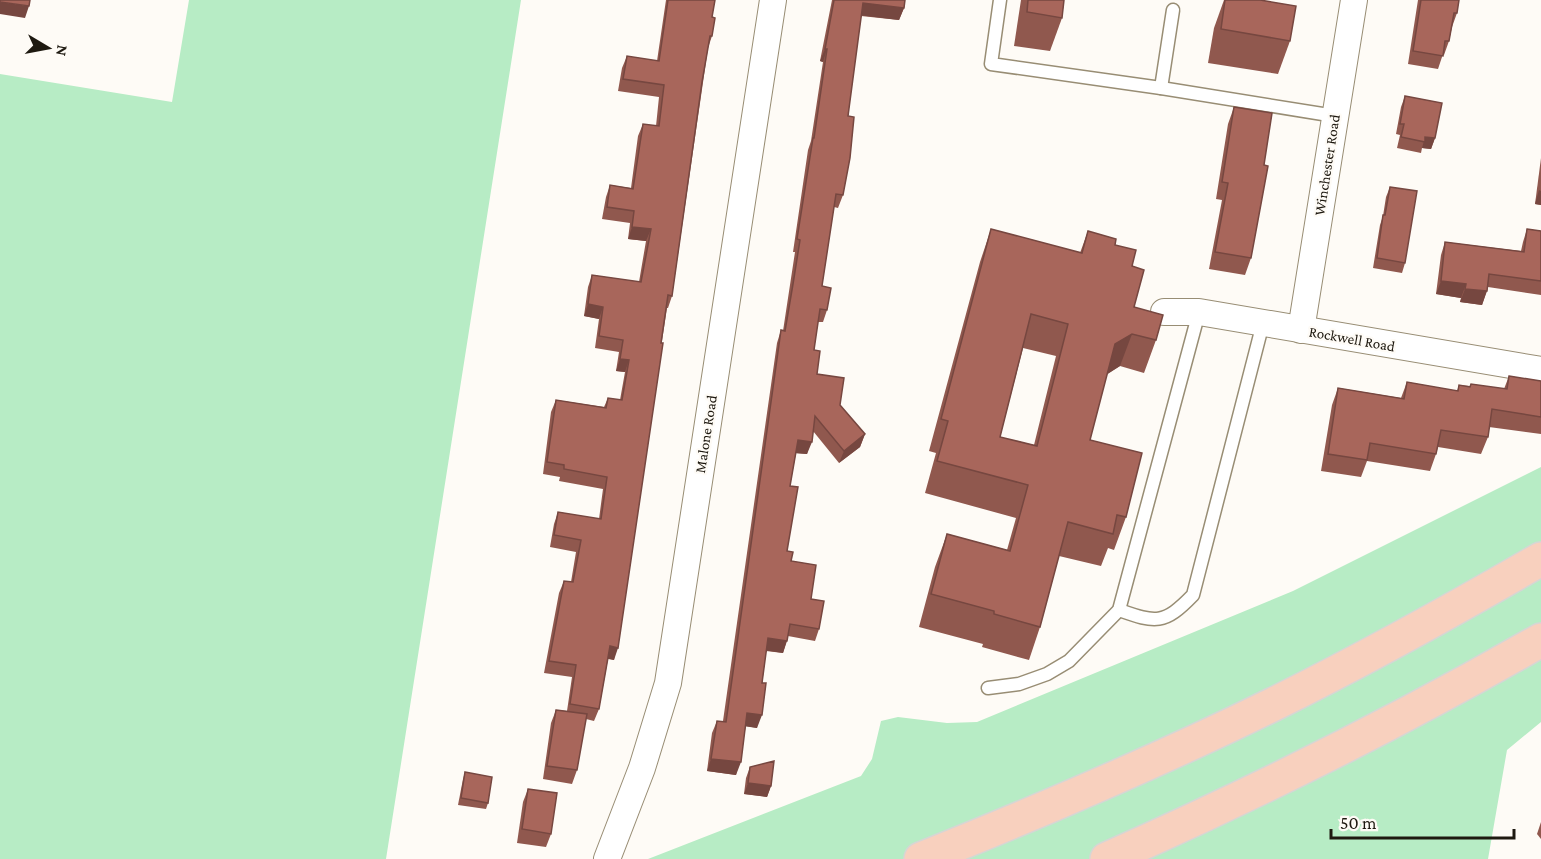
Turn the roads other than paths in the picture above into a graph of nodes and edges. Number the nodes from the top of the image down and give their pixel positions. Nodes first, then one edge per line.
1 (772, 0) edge
2 (1000, 0) edge
3 (1354, 0) edge
4 (1173, 10) dead end
5 (1161, 88) junction
6 (1335, 116) junction
7 (1164, 312) dead end
8 (1199, 312) junction
9 (1263, 323) junction
10 (1300, 330) junction
11 (1541, 370) edge
12 (1541, 559) edge
13 (1119, 609) junction
14 (1541, 640) edge
15 (988, 688) dead end
16 (607, 859) edge
17 (921, 859) edge
18 (1107, 859) edge

1 - 16 street, Malone Road
2 - 5 lane
3 - 6 street, Winchester Road
4 - 5 lane
5 - 6 lane
6 - 10 street, Winchester Road
7 - 8 street, Rockwell Road
8 - 9 street, Rockwell Road
8 - 13 lane
9 - 10 street, Rockwell Road
9 - 13 lane
10 - 11 street, Rockwell Road
12 - 17 highway
13 - 15 lane
14 - 18 highway

